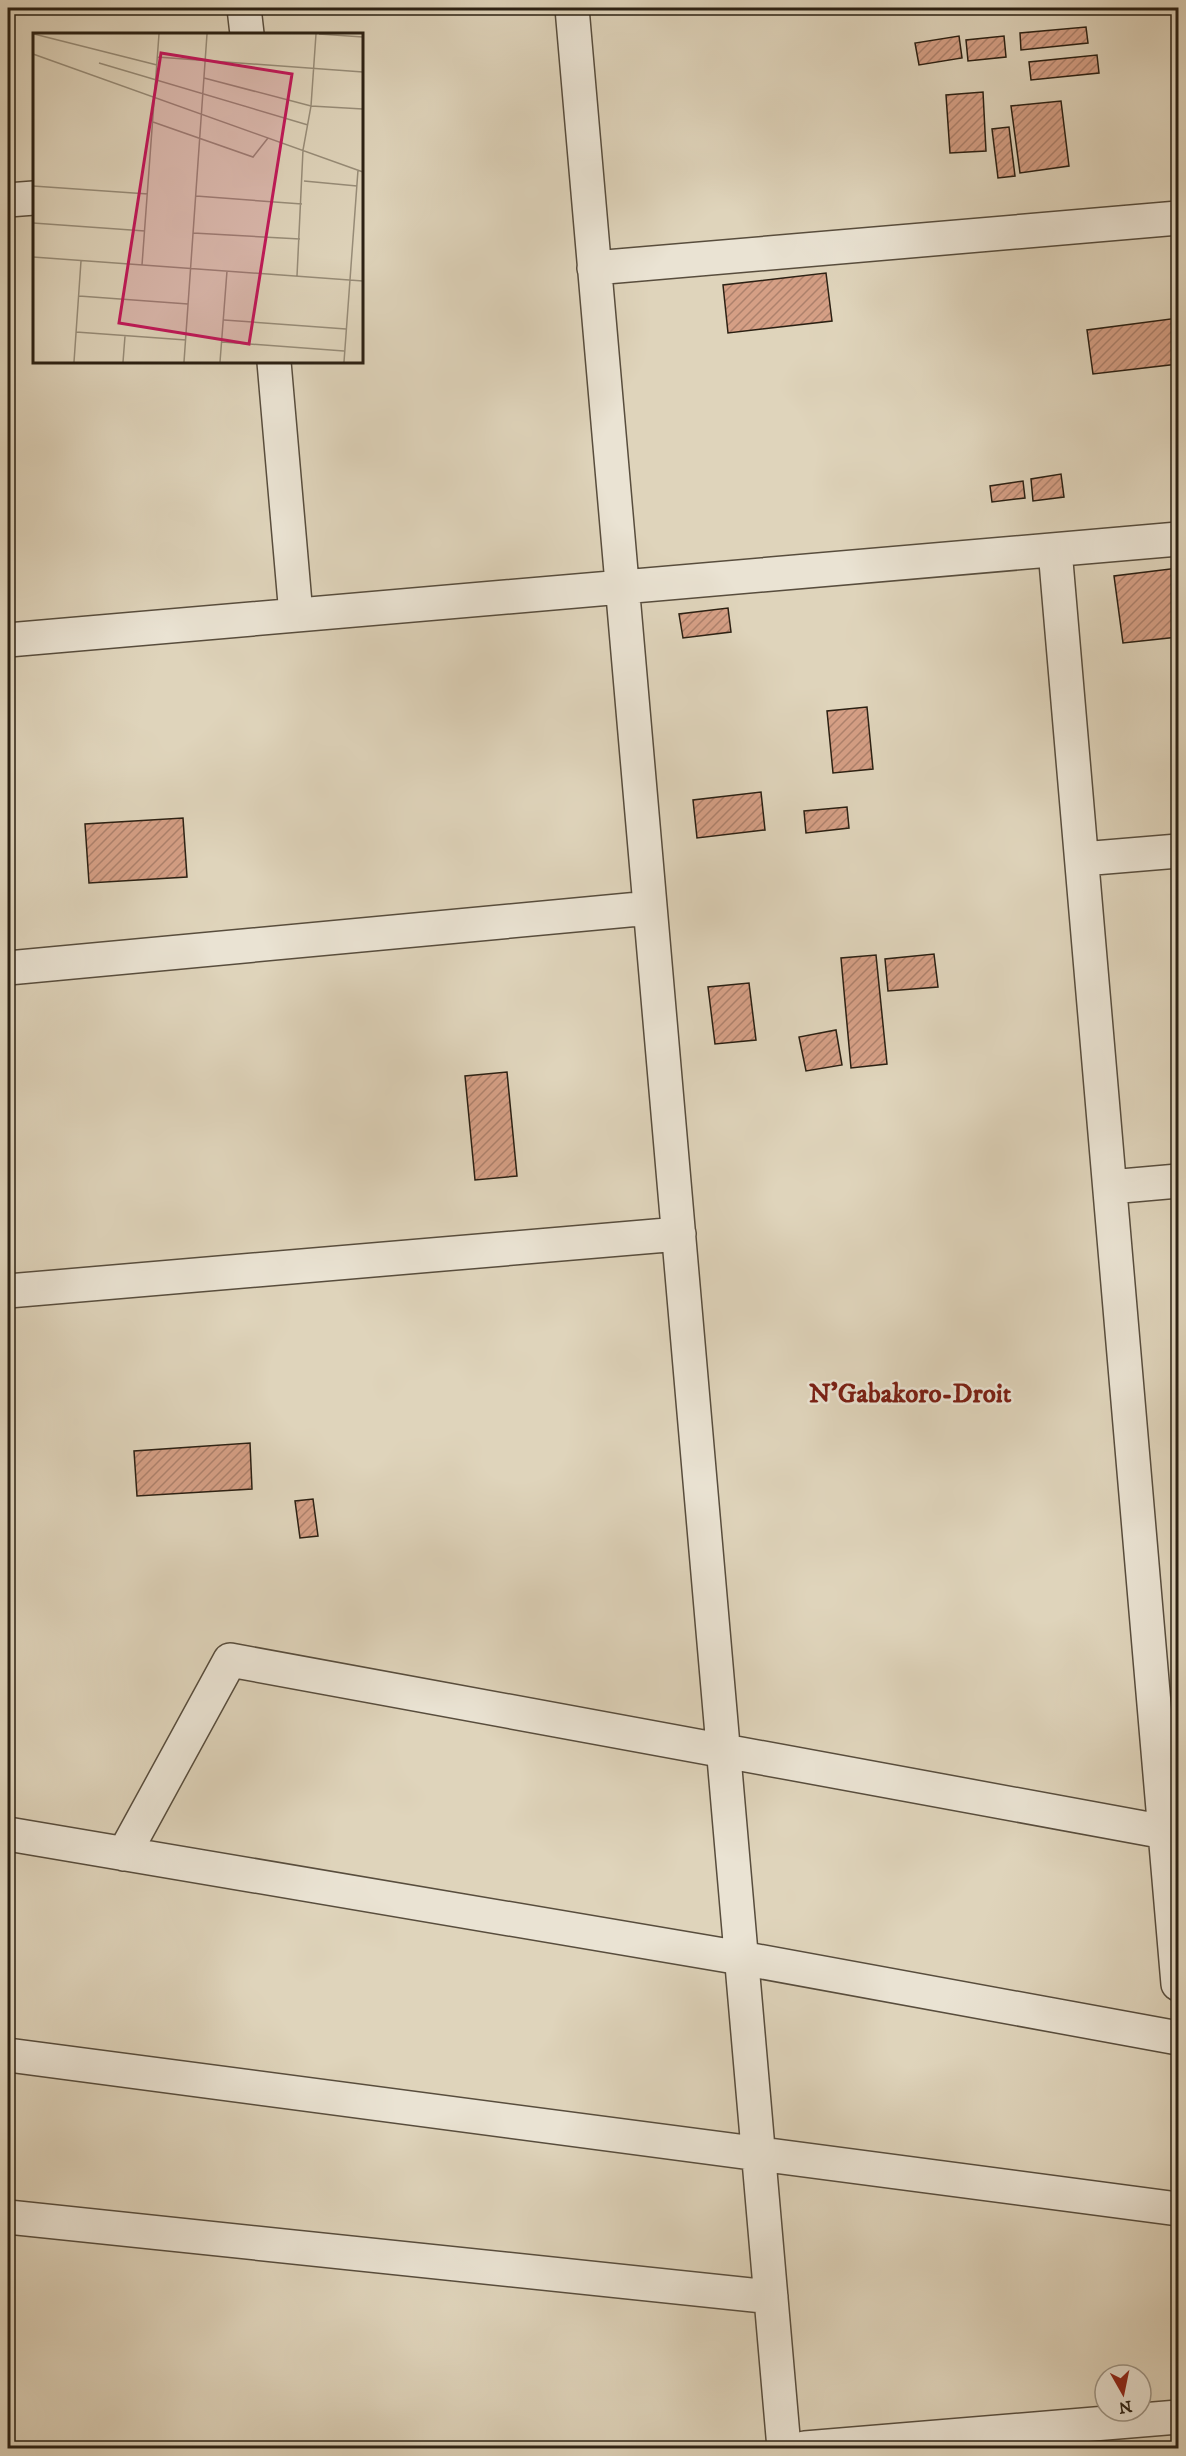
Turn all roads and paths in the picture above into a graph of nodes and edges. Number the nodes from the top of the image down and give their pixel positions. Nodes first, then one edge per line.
1 (244, 8) edge
2 (572, 8) edge
3 (247, 33) edge
4 (33, 198) edge
5 (8, 200) edge
6 (1179, 218) edge
7 (594, 268) junction
8 (274, 363) edge
9 (1179, 539) edge
10 (1055, 550) junction
11 (623, 587) junction
12 (296, 615) junction
13 (8, 640) edge
14 (1179, 851) edge
15 (1082, 859) junction
16 (650, 908) junction
17 (8, 968) edge
18 (1179, 1181) edge
19 (1110, 1187) junction
20 (679, 1234) junction
21 (8, 1291) edge
22 (724, 1751) junction
23 (1166, 1832) junction
24 (8, 1834) edge
25 (124, 1854) junction
26 (741, 1958) junction
27 (1179, 1984) edge
28 (1179, 2038) edge
29 (8, 2055) edge
30 (759, 2154) junction
31 (1179, 2210) edge
32 (8, 2217) edge
33 (771, 2297) junction
34 (1179, 2417) edge
35 (784, 2448) edge
36 (805, 2448) edge

1 - 3 street
2 - 7 street
4 - 5 street
6 - 7 street
7 - 11 street
8 - 12 street
9 - 10 street
10 - 11 street
10 - 15 street
11 - 12 street
11 - 16 street
12 - 13 street
14 - 15 street
15 - 19 street
16 - 17 street
16 - 20 street
18 - 19 street
19 - 23 street
20 - 21 street
20 - 22 street
22 - 23 street
22 - 25 street
22 - 26 street
23 - 27 street
24 - 25 street
25 - 26 street
26 - 28 street
26 - 30 street
29 - 30 street
30 - 31 street
30 - 33 street
32 - 33 street
33 - 35 street
34 - 36 street

